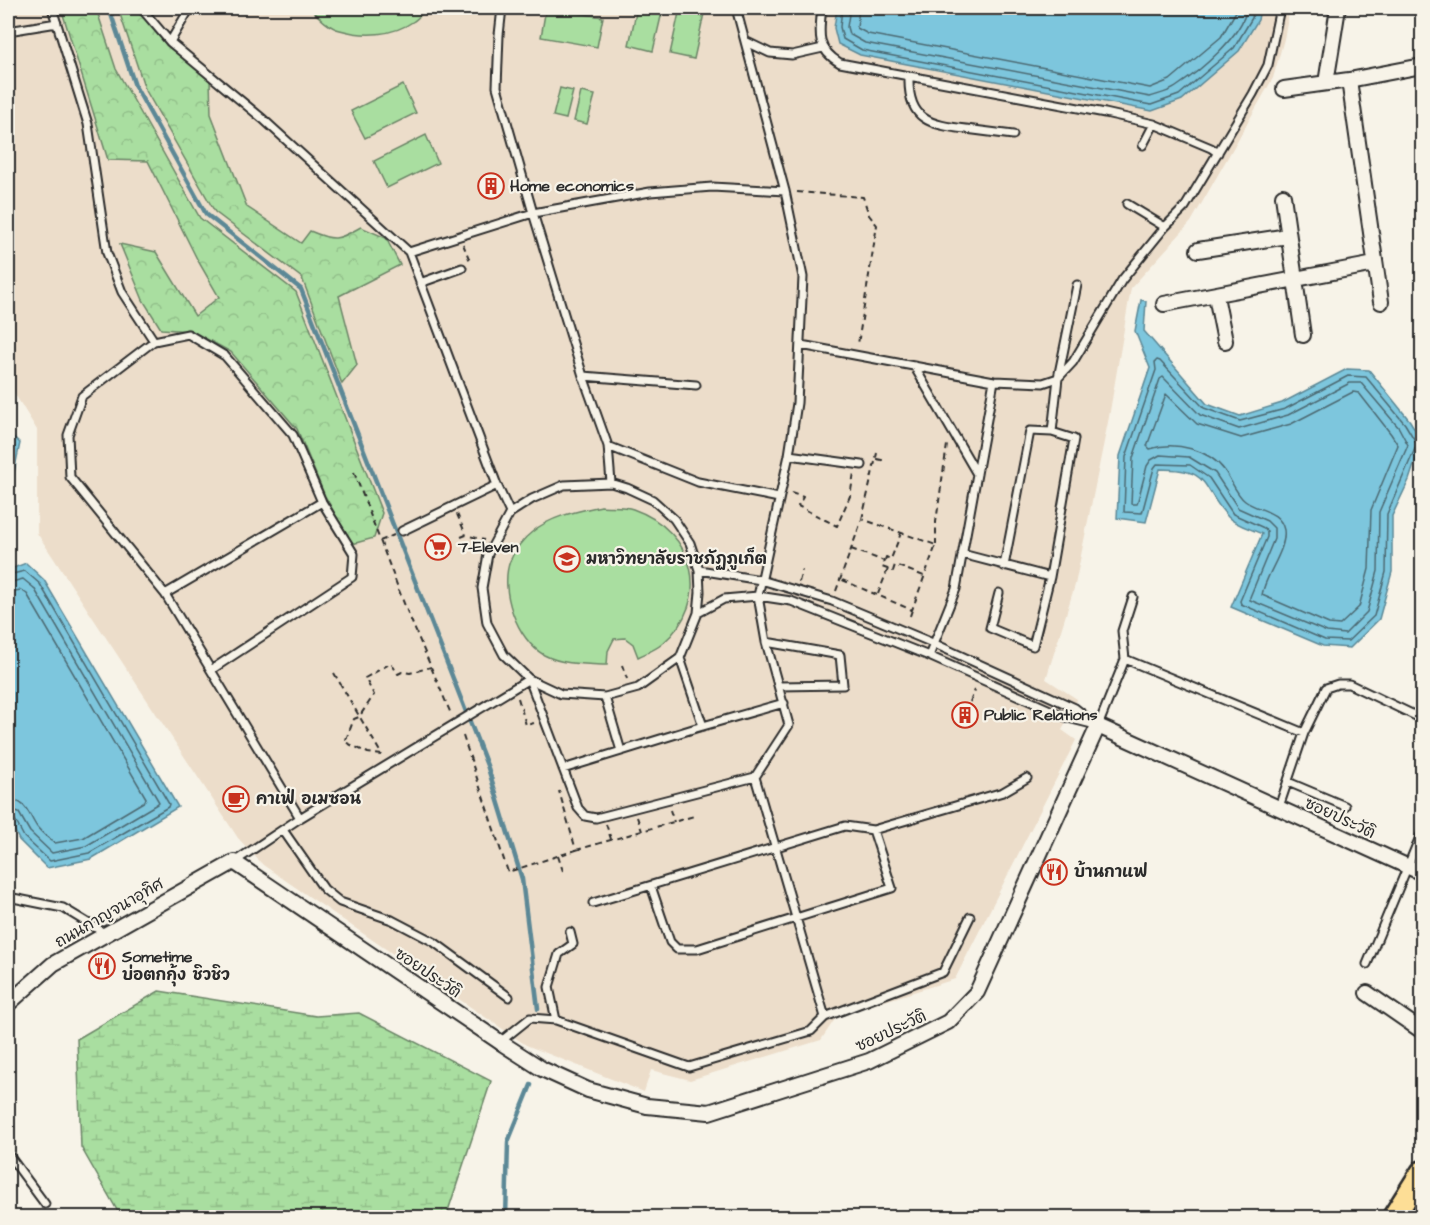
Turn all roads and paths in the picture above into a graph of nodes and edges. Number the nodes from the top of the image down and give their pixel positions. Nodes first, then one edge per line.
1 (52, 8) edge
2 (141, 8) edge
3 (190, 8) edge
4 (502, 8) edge
5 (736, 8) edge
6 (822, 8) edge
7 (1280, 8) edge
8 (1338, 8) edge
9 (57, 23) junction
10 (8, 31) edge
11 (170, 42) junction
12 (747, 42) junction
13 (823, 48) junction
14 (1422, 66) edge
15 (909, 78) junction
16 (1349, 80) junction
17 (1326, 83) junction
18 (1284, 89) dead end
19 (1154, 124) junction
20 (1013, 135) dead end
21 (1143, 145) dead end
22 (1218, 153) junction
23 (785, 191) junction
24 (1283, 196) dead end
25 (1127, 204) dead end
26 (533, 213) junction
27 (1165, 227) junction
28 (460, 236) junction
29 (1288, 236) junction
30 (1198, 250) dead end
31 (409, 252) junction
32 (1375, 264) junction
33 (471, 265) dead end
34 (462, 268) dead end
35 (1294, 279) junction
36 (420, 283) junction
37 (1077, 285) dead end
38 (1216, 296) junction
39 (1381, 302) dead end
40 (1164, 304) dead end
41 (1303, 335) dead end
42 (154, 341) junction
43 (1225, 341) dead end
44 (801, 345) junction
45 (856, 355) junction
46 (914, 366) junction
47 (583, 376) junction
48 (1058, 378) junction
49 (994, 381) junction
50 (696, 385) dead end
51 (1052, 432) junction
52 (948, 439) dead end
53 (608, 446) junction
54 (877, 453) dead end
55 (789, 455) junction
56 (876, 459) junction
57 (886, 461) dead end
58 (858, 465) junction
59 (354, 471) dead end
60 (977, 474) junction
61 (611, 483) junction
62 (497, 485) junction
63 (791, 493) dead end
64 (779, 498) junction
65 (322, 502) junction
66 (454, 506) junction
67 (510, 513) junction
68 (862, 519) junction
69 (402, 531) dead end
70 (901, 533) junction
71 (466, 535) junction
72 (388, 537) dead end
73 (461, 537) dead end
74 (380, 540) junction
75 (490, 542) dead end
76 (936, 545) junction
77 (851, 549) junction
78 (962, 554) junction
79 (891, 559) junction
80 (884, 561) junction
81 (895, 565) junction
82 (1004, 566) junction
83 (888, 569) junction
84 (699, 570) junction
85 (925, 577) junction
86 (1050, 577) junction
87 (840, 579) junction
88 (761, 580) junction
89 (999, 593) dead end
90 (165, 594) junction
91 (878, 595) junction
92 (758, 596) junction
93 (1133, 597) dead end
94 (832, 601) junction
95 (912, 610) junction
96 (698, 613) junction
97 (910, 616) dead end
98 (766, 642) junction
99 (935, 644) junction
100 (929, 656) junction
101 (680, 658) junction
102 (1125, 659) junction
103 (431, 667) junction
104 (211, 670) junction
105 (334, 673) dead end
106 (529, 679) junction
107 (779, 686) junction
108 (975, 690) dead end
109 (605, 697) junction
110 (520, 701) dead end
111 (970, 702) dead end
112 (784, 703) junction
113 (1416, 716) dead end
114 (359, 717) junction
115 (539, 721) dead end
116 (456, 724) junction
117 (703, 726) junction
118 (1098, 726) junction
119 (1304, 733) junction
120 (464, 736) dead end
121 (621, 751) junction
122 (563, 769) junction
123 (755, 777) junction
124 (1026, 778) dead end
125 (1288, 782) junction
126 (559, 789) dead end
127 (1345, 806) dead end
128 (1279, 807) junction
129 (604, 816) junction
130 (694, 816) dead end
131 (300, 818) junction
132 (283, 830) junction
133 (873, 830) junction
134 (1422, 832) edge
135 (611, 840) junction
136 (776, 846) junction
137 (576, 850) junction
138 (558, 856) junction
139 (234, 862) junction
140 (1407, 867) junction
141 (563, 871) dead end
142 (1422, 873) edge
143 (651, 886) junction
144 (8, 897) edge
145 (593, 903) dead end
146 (796, 917) junction
147 (970, 917) dead end
148 (570, 932) dead end
149 (106, 934) junction
150 (1367, 964) dead end
151 (1367, 993) dead end
152 (509, 997) dead end
153 (8, 1004) edge
154 (825, 1017) junction
155 (556, 1020) junction
156 (1422, 1031) edge
157 (500, 1042) junction
158 (8, 1154) edge
159 (1422, 1172) edge
160 (45, 1204) dead end
161 (1393, 1218) edge

1 - 9 lane
2 - 11 lane
3 - 11 lane
4 - 26 lane
5 - 12 lane
6 - 13 lane
7 - 22 lane
8 - 17 street
9 - 10 lane
9 - 42 lane
11 - 31 lane
12 - 13 lane
12 - 23 lane
13 - 15 lane
14 - 16 street
15 - 19 lane
15 - 20 lane
16 - 17 street
16 - 32 street
17 - 18 street
19 - 21 lane
19 - 22 lane
22 - 27 lane
23 - 26 lane
23 - 44 lane
23 - 45 path
24 - 29 street
25 - 27 lane
26 - 28 lane
26 - 47 lane
27 - 48 lane
28 - 31 lane
28 - 33 path
29 - 30 street
29 - 35 street
31 - 36 lane
32 - 35 street
32 - 39 street
34 - 36 lane
35 - 38 street
35 - 41 street
36 - 62 lane
37 - 48 lane
38 - 40 street
38 - 43 street
42 - 65 lane
42 - 90 lane
44 - 45 lane
44 - 55 lane
45 - 46 lane
46 - 49 lane
46 - 60 lane
47 - 50 lane
47 - 53 lane
48 - 49 lane
48 - 51 lane
49 - 60 lane
51 - 82 lane
51 - 86 lane
52 - 76 path
53 - 61 lane
53 - 64 lane
54 - 56 path
55 - 58 lane
55 - 64 lane
56 - 57 path
56 - 58 path
56 - 68 path
58 - 63 path
59 - 74 path
60 - 78 lane
61 - 67 lane
61 - 84 lane
62 - 66 lane
62 - 67 lane
64 - 88 lane
65 - 90 lane
65 - 104 lane
66 - 69 lane
66 - 71 path
67 - 106 lane
68 - 70 path
68 - 77 path
70 - 76 path
70 - 79 path
71 - 73 path
71 - 75 path
72 - 74 path
74 - 103 path
76 - 85 path
77 - 80 path
77 - 87 path
78 - 82 lane
78 - 99 lane
79 - 80 path
79 - 81 path
80 - 83 path
81 - 83 path
81 - 85 path
82 - 86 lane
83 - 91 path
84 - 88 lane
84 - 96 lane
85 - 95 path
86 - 89 lane
87 - 91 path
87 - 94 path
88 - 92 lane
88 - 94 lane
90 - 104 lane
91 - 95 path
92 - 96 lane
92 - 98 lane
92 - 100 lane
93 - 102 lane
94 - 99 lane
95 - 97 path
96 - 101 lane
98 - 107 lane
98 - 107 lane
99 - 100 lane
99 - 118 lane
100 - 118 lane
101 - 109 lane
101 - 117 lane
102 - 118 lane
102 - 119 lane
103 - 114 path
103 - 116 path
104 - 131 lane
105 - 114 path
106 - 109 lane
106 - 116 lane
106 - 122 lane
107 - 112 lane
108 - 111 path
109 - 121 lane
110 - 115 path
112 - 117 lane
112 - 123 lane
113 - 119 lane
114 - 114 path
116 - 131 lane
117 - 121 lane
118 - 128 street, ซอยประวัติ
118 - 157 street, ซอยประวัติ
119 - 125 lane
120 - 138 path
121 - 122 lane
122 - 129 lane
123 - 129 lane
123 - 136 lane
124 - 133 lane
125 - 127 lane
125 - 128 lane
126 - 137 path
128 - 140 street, ซอยประวัติ
129 - 135 path
130 - 135 path
131 - 132 lane
132 - 139 lane
132 - 152 lane
133 - 136 lane
133 - 146 lane
134 - 140 lane
135 - 137 path
136 - 143 lane
136 - 146 lane
137 - 138 path
138 - 141 path
139 - 149 street, ถนนกาญจนาอุทิศ
139 - 157 street, ซอยประวัติ
140 - 142 street, ซอยประวัติ
140 - 150 lane
143 - 145 lane
143 - 146 lane
144 - 149 lane
146 - 154 lane
147 - 154 lane
148 - 155 lane
149 - 153 street, ถนนกาญจนาอุทิศ
151 - 156 street
154 - 155 lane
155 - 157 lane
158 - 160 lane
159 - 161 main road

